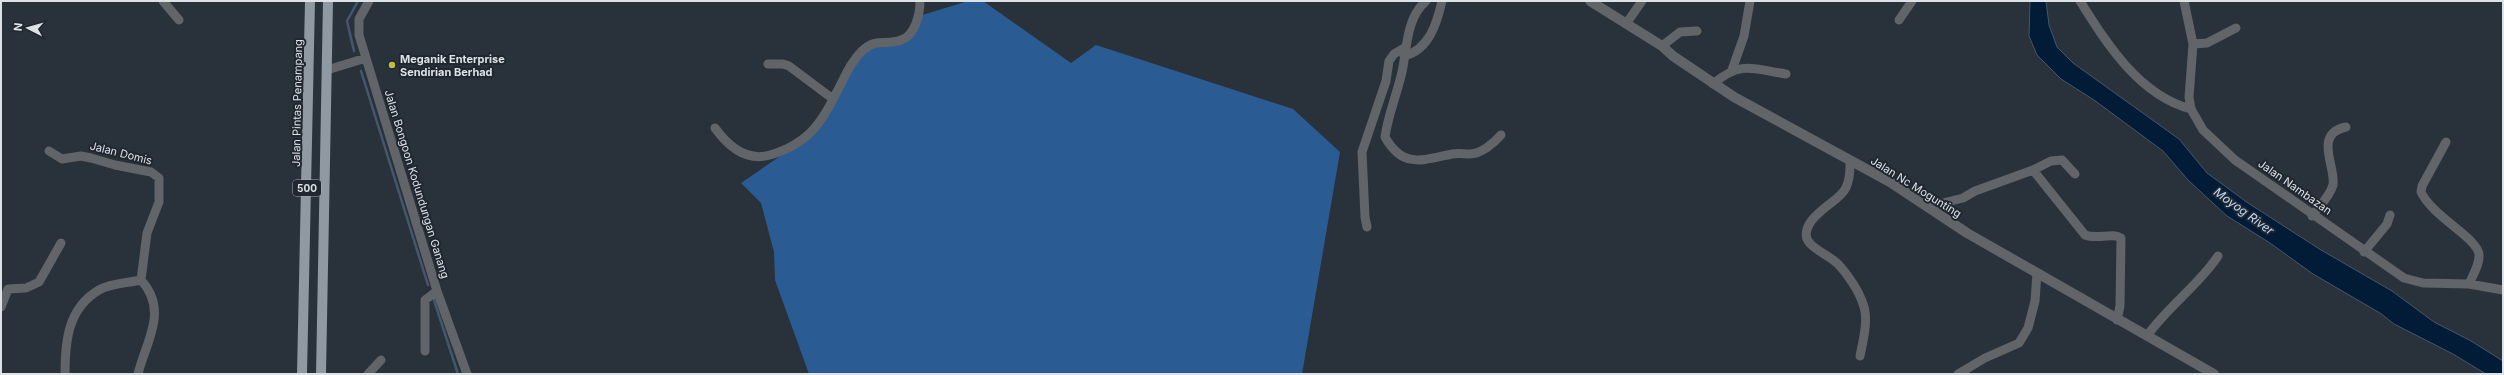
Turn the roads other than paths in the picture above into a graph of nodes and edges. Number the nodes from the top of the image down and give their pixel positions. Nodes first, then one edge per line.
1 (163, 1) edge
2 (310, 1) edge
3 (328, 1) edge
4 (369, 1) edge
5 (920, 1) edge
6 (1426, 1) edge
7 (1442, 1) edge
8 (1590, 1) edge
9 (1642, 1) edge
10 (1750, 1) edge
11 (1912, 1) edge
12 (2080, 1) edge
13 (2184, 1) edge
14 (179, 20) dead end
15 (1898, 20) dead end
16 (1626, 24) junction
17 (2236, 28) dead end
18 (1697, 31) dead end
19 (2193, 44) junction
20 (1662, 46) junction
21 (1404, 52) junction
22 (366, 58) junction
23 (768, 64) dead end
24 (327, 70) junction
25 (1732, 70) junction
26 (1786, 74) dead end
27 (1713, 84) junction
28 (833, 99) junction
29 (2191, 109) junction
30 (715, 128) dead end
31 (2346, 128) dead end
32 (1501, 135) dead end
33 (2446, 142) dead end
34 (49, 151) dead end
35 (1850, 161) junction
36 (2033, 170) junction
37 (2075, 174) dead end
38 (1927, 207) junction
39 (2390, 215) dead end
40 (2312, 216) junction
41 (1367, 227) dead end
42 (61, 243) dead end
43 (2364, 252) junction
44 (2218, 256) dead end
45 (2037, 273) junction
46 (141, 280) junction
47 (2469, 284) junction
48 (2503, 290) edge
49 (436, 291) junction
50 (1, 307) edge
51 (2117, 320) junction
52 (2147, 336) junction
53 (425, 351) dead end
54 (1860, 356) dead end
55 (381, 360) dead end
56 (65, 374) edge
57 (138, 374) edge
58 (302, 374) edge
59 (321, 374) edge
60 (368, 374) edge
61 (467, 374) edge
62 (1958, 374) edge
63 (2214, 374) edge

1 - 14 street
2 - 58 main road, Jalan Pintas Penampang / 500
3 - 24 main road, 500
4 - 22 street, Jalan Bongoon Kodundungan Ganang
5 - 28 street
6 - 21 street
7 - 21 street
8 - 16 street, Jalan Nc Mogunting
9 - 16 street
10 - 25 street
11 - 15 street
12 - 29 street
13 - 19 street, Jalan Nambazan
16 - 20 street, Jalan Nc Mogunting
17 - 19 street
18 - 20 street
19 - 29 street, Jalan Nambazan
20 - 27 street, Jalan Nc Mogunting
21 - 32 street
21 - 41 street
22 - 24 street
22 - 49 street, Jalan Bongoon Kodundungan Ganang
23 - 28 street
24 - 59 main road, 500
25 - 26 street
25 - 27 street
27 - 35 street, Jalan Nc Mogunting
28 - 30 street
29 - 40 street, Jalan Nambazan
31 - 40 street
33 - 47 street
34 - 46 street, Jalan Domis
35 - 38 street, Jalan Nc Mogunting
35 - 54 street
36 - 37 street
36 - 38 street
36 - 51 street
38 - 45 street, Jalan Nc Mogunting
39 - 43 street
40 - 43 street, Jalan Nambazan
42 - 50 street
43 - 47 street, Jalan Nambazan
44 - 52 street
45 - 51 street, Jalan Nc Mogunting
45 - 62 street
46 - 56 street
46 - 57 street
47 - 48 street, Jalan Nambazan
49 - 53 street
49 - 61 street, Jalan Bongoon Kodundungan Ganang
51 - 52 street, Jalan Nc Mogunting
52 - 63 street, Jalan Nc Mogunting
55 - 60 street

